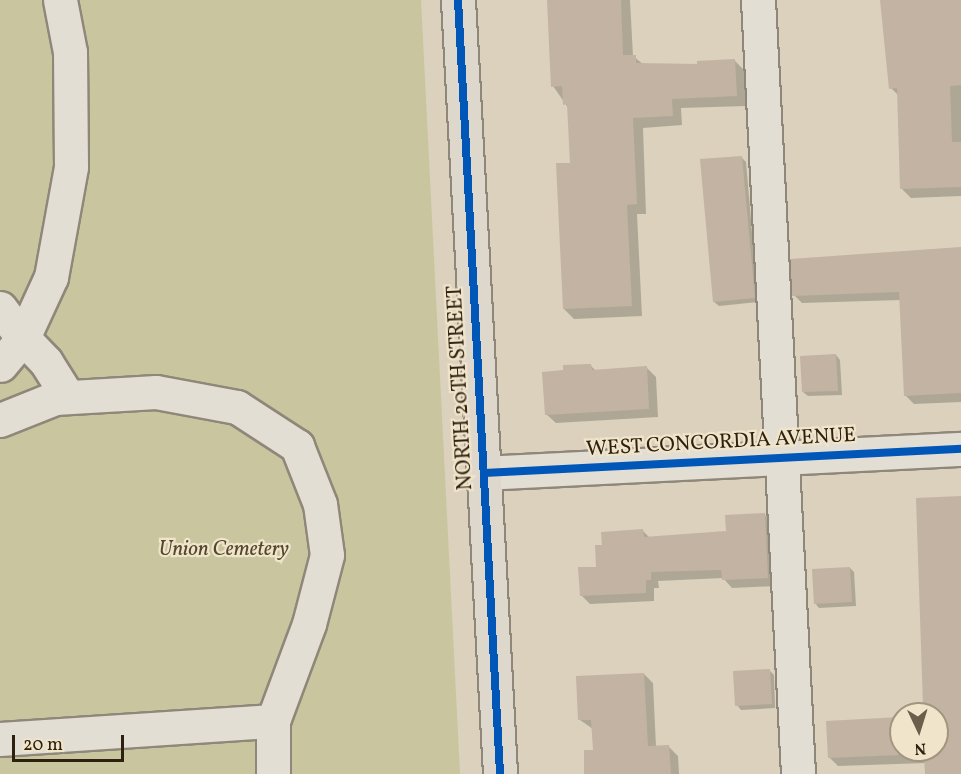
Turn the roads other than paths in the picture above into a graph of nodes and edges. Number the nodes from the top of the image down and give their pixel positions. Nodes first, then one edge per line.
1 (60, 0) edge
2 (458, 0) edge
3 (758, 0) edge
4 (0, 308) edge
5 (23, 338) junction
6 (0, 365) edge
7 (68, 397) junction
8 (0, 420) edge
9 (961, 449) edge
10 (783, 458) junction
11 (484, 472) junction
12 (273, 721) junction
13 (0, 739) edge
14 (273, 774) edge
15 (500, 774) edge
16 (798, 774) edge

1 - 5 street
2 - 11 main road, NORTH 20TH STREET
3 - 10 street
4 - 5 street
5 - 6 street
5 - 7 street
7 - 8 street
7 - 12 street
9 - 10 street, WEST CONCORDIA AVENUE
10 - 11 street, WEST CONCORDIA AVENUE
10 - 16 street
11 - 15 main road, NORTH 20TH STREET
12 - 13 street
12 - 14 street

